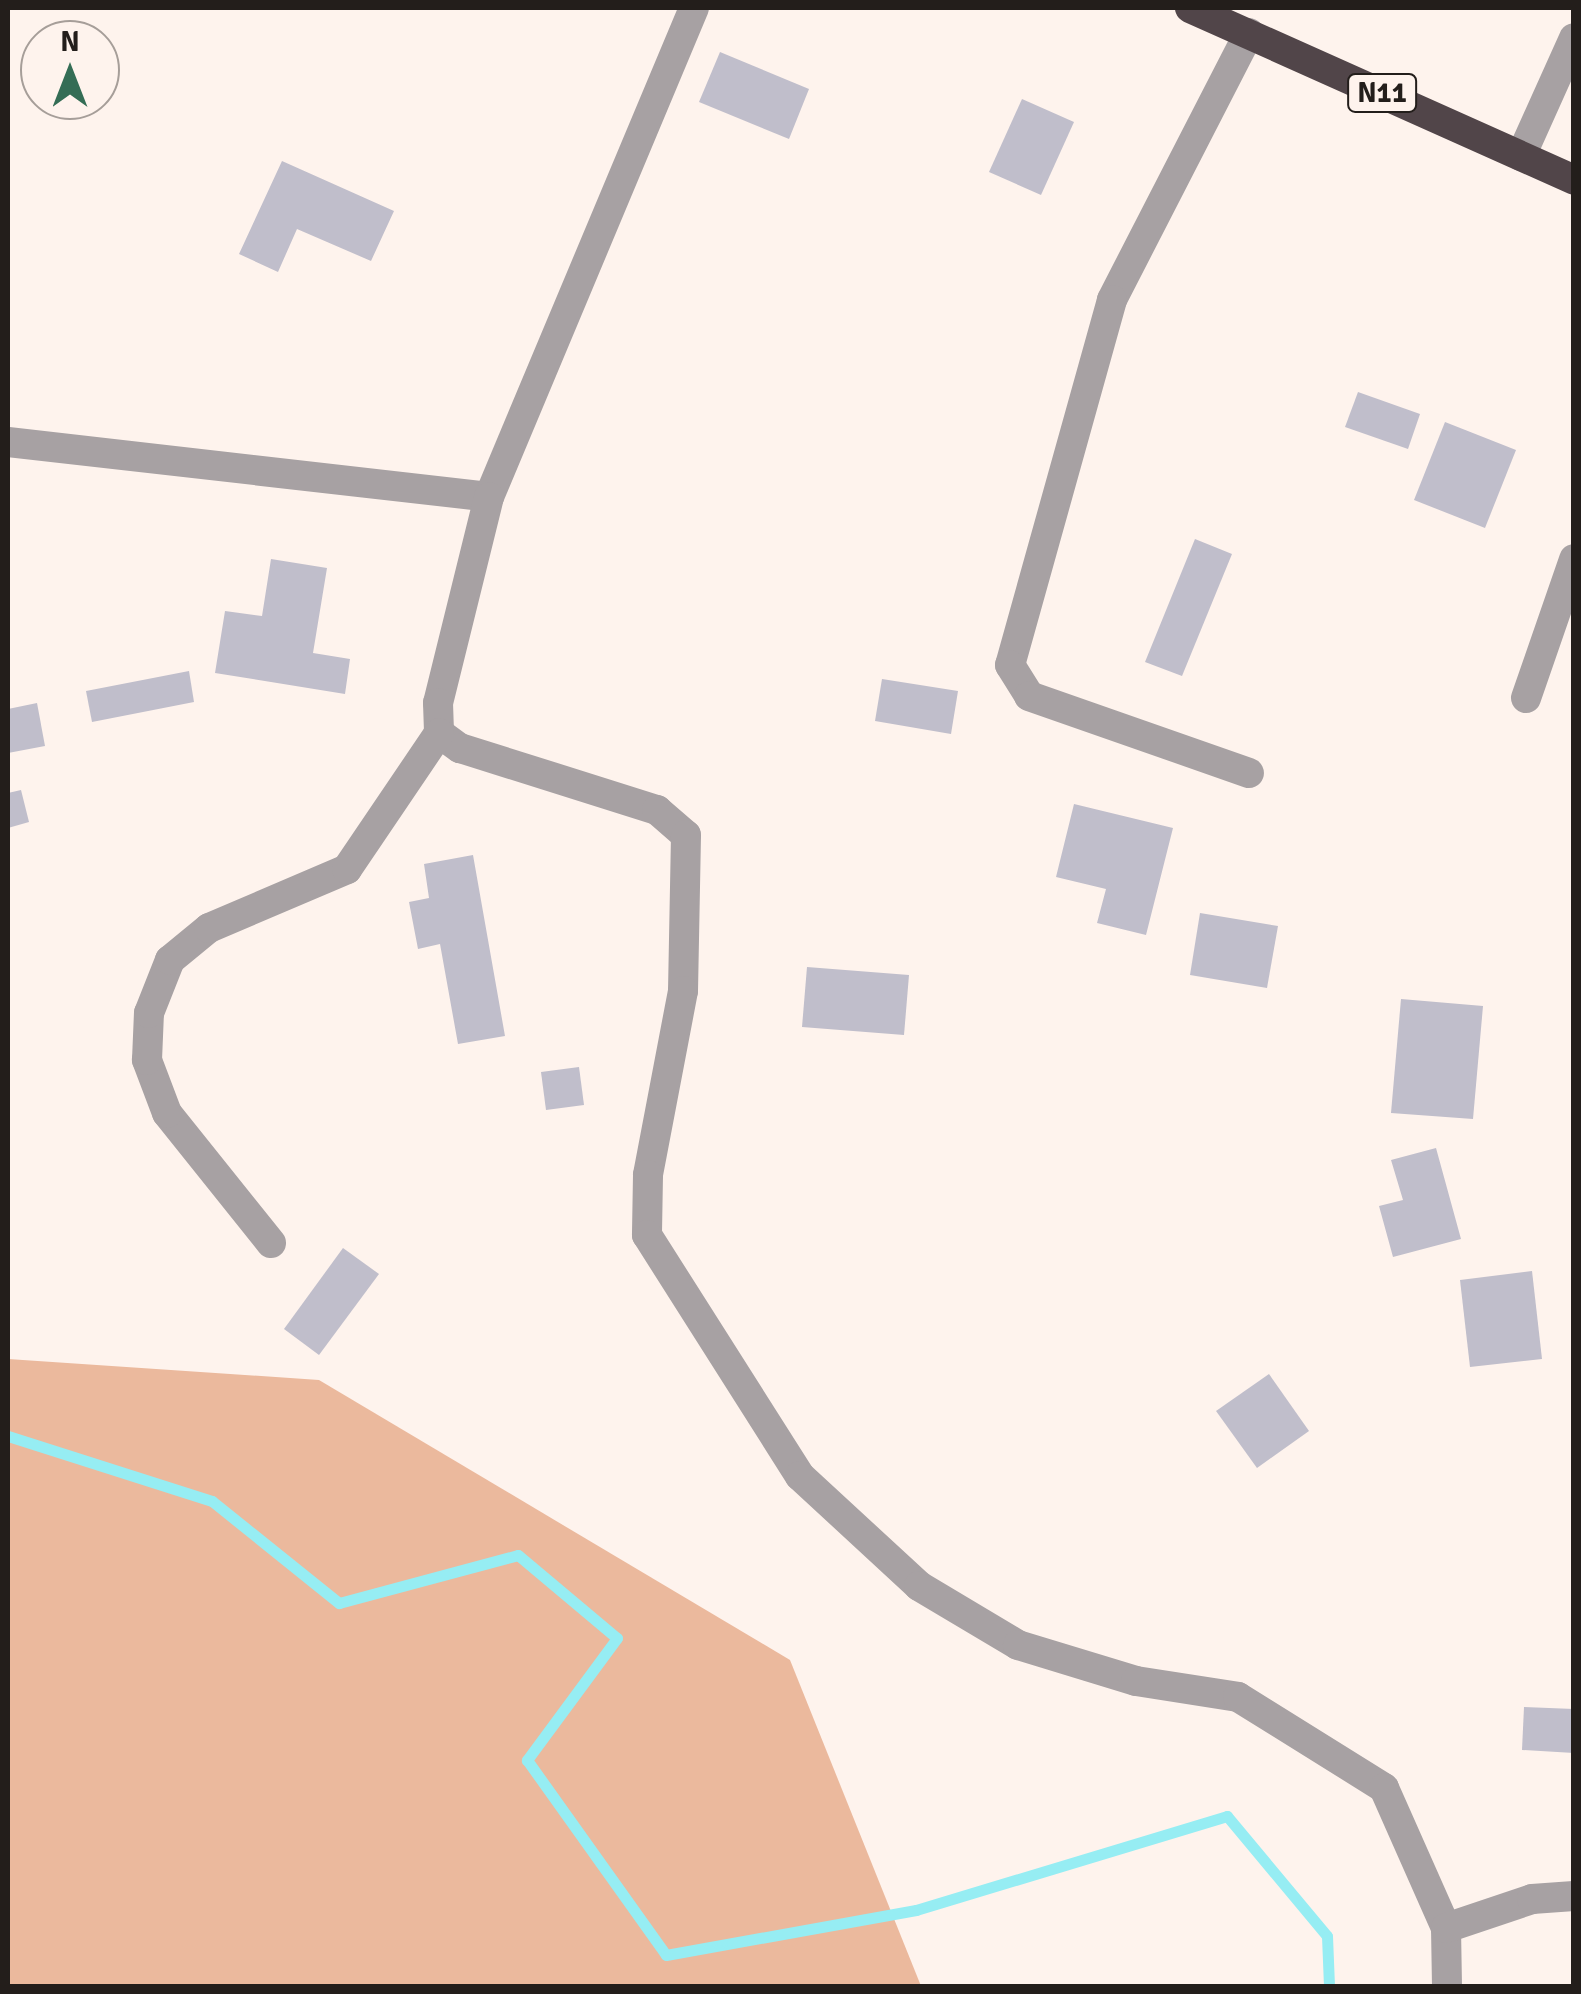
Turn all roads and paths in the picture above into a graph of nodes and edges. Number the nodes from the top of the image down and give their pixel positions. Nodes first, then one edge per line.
1 (694, 8) edge
2 (1190, 8) edge
3 (1249, 34) junction
4 (1574, 38) edge
5 (1521, 156) junction
6 (1574, 180) edge
7 (8, 442) edge
8 (489, 497) junction
9 (1574, 559) edge
10 (1526, 698) dead end
11 (439, 733) junction
12 (1249, 773) dead end
13 (271, 1243) dead end
14 (1574, 1896) edge
15 (1446, 1928) junction
16 (1447, 1986) edge

1 - 8 street
2 - 3 highway, N11
3 - 5 highway, N11
3 - 12 street
4 - 5 street
5 - 6 highway, N11
7 - 8 street
8 - 11 street
9 - 10 street
11 - 13 street
11 - 15 street
14 - 15 street
15 - 16 street

